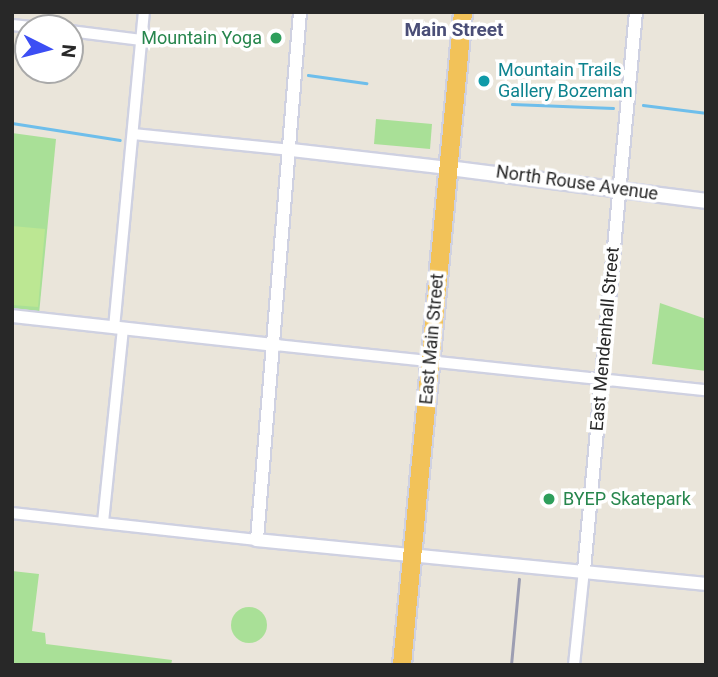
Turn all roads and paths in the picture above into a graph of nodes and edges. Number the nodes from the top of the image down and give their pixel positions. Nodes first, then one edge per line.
1 (144, 12) edge
2 (300, 12) edge
3 (463, 12) edge
4 (636, 12) edge
5 (84, 34) edge
6 (142, 40) junction
7 (132, 134) junction
8 (291, 150) junction
9 (449, 168) junction
10 (620, 188) junction
11 (706, 201) edge
12 (12, 316) edge
13 (119, 328) junction
14 (276, 345) junction
15 (430, 362) junction
16 (601, 378) junction
17 (706, 390) edge
18 (12, 513) edge
19 (103, 522) junction
20 (257, 540) junction
21 (411, 556) junction
22 (583, 570) junction
23 (706, 584) edge
24 (402, 665) edge
25 (575, 665) edge

1 - 6 street
2 - 8 street
3 - 9 highway, East Main Street
4 - 10 street, East Mendenhall Street
5 - 6 street
6 - 7 street
7 - 8 street
7 - 13 street
8 - 9 street
8 - 14 street
9 - 10 main road, North Rouse Avenue
9 - 15 highway, East Main Street
10 - 11 main road, North Rouse Avenue
10 - 16 street, East Mendenhall Street
12 - 13 street
13 - 14 street
13 - 19 street
14 - 15 street
14 - 20 street
15 - 16 street
15 - 21 highway, East Main Street
16 - 17 street
16 - 22 street, East Mendenhall Street
18 - 19 street
19 - 20 street
20 - 21 street
21 - 22 street
21 - 24 highway, East Main Street
22 - 23 street
22 - 25 street, East Mendenhall Street

